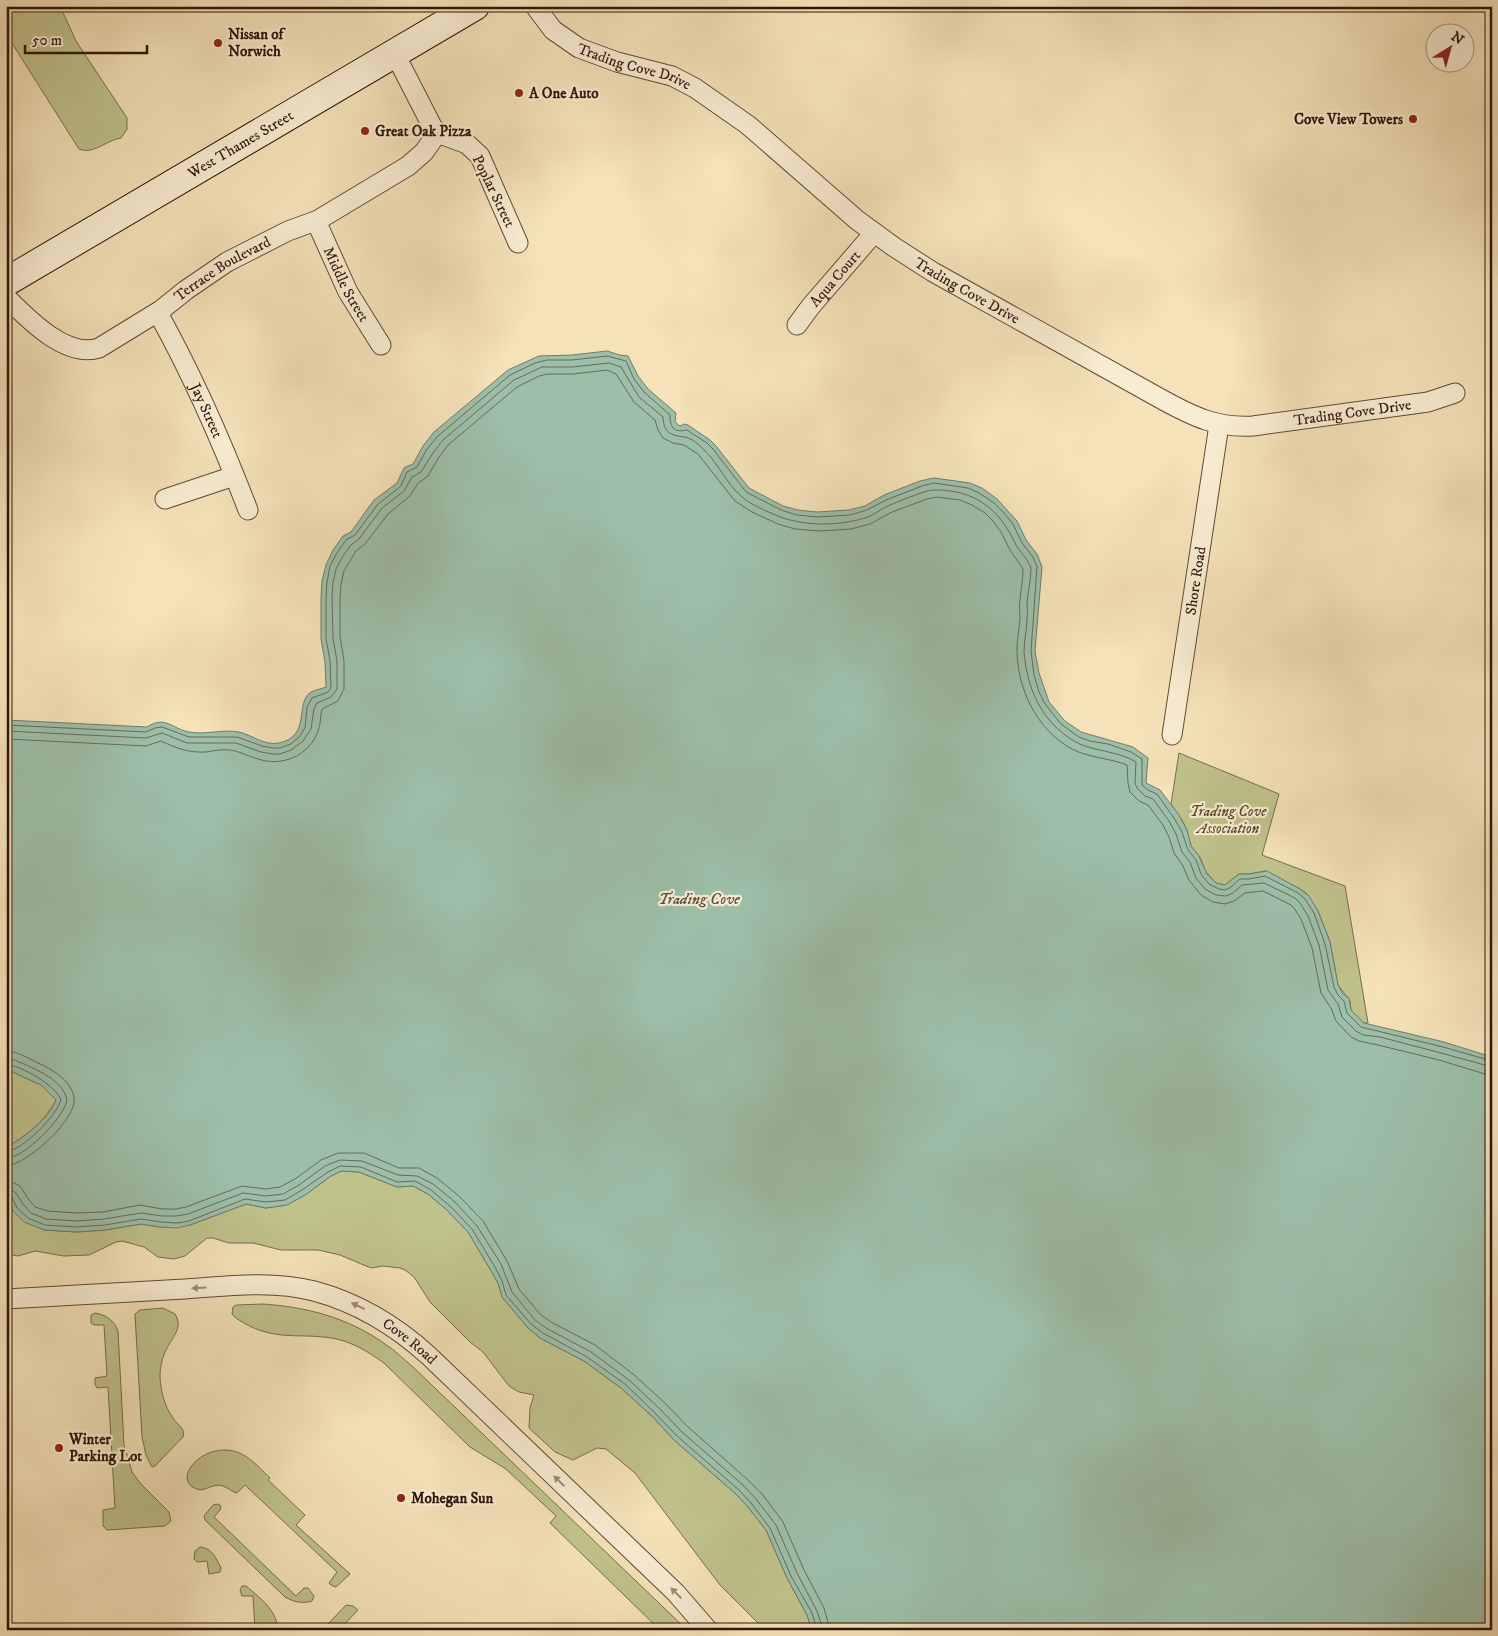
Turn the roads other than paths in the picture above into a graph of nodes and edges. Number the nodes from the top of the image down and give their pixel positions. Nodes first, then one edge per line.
1 (475, 6) edge
2 (535, 6) edge
3 (395, 54) junction
4 (438, 132) junction
5 (316, 221) junction
6 (874, 233) junction
7 (518, 243) dead end
8 (6, 282) edge
9 (6, 296) edge
10 (158, 312) junction
11 (797, 325) dead end
12 (381, 345) dead end
13 (1455, 393) dead end
14 (1220, 425) junction
15 (234, 476) junction
16 (165, 499) dead end
17 (248, 510) dead end
18 (1172, 735) dead end
19 (6, 1299) edge
20 (708, 1630) edge

1 - 3 main road, West Thames Street
2 - 6 street, Trading Cove Drive
3 - 4 street
3 - 8 main road, West Thames Street
4 - 5 street, Terrace Boulevard
4 - 7 street, Poplar Street
5 - 10 street, Terrace Boulevard
5 - 12 street, Middle Street
6 - 11 street, Aqua Court
6 - 14 street, Trading Cove Drive
9 - 10 street, Terrace Boulevard
10 - 15 street, Jay Street
13 - 14 street, Trading Cove Drive
14 - 18 street, Shore Road
15 - 16 street
15 - 17 street, Jay Street
20 -> 19 street, Cove Road

